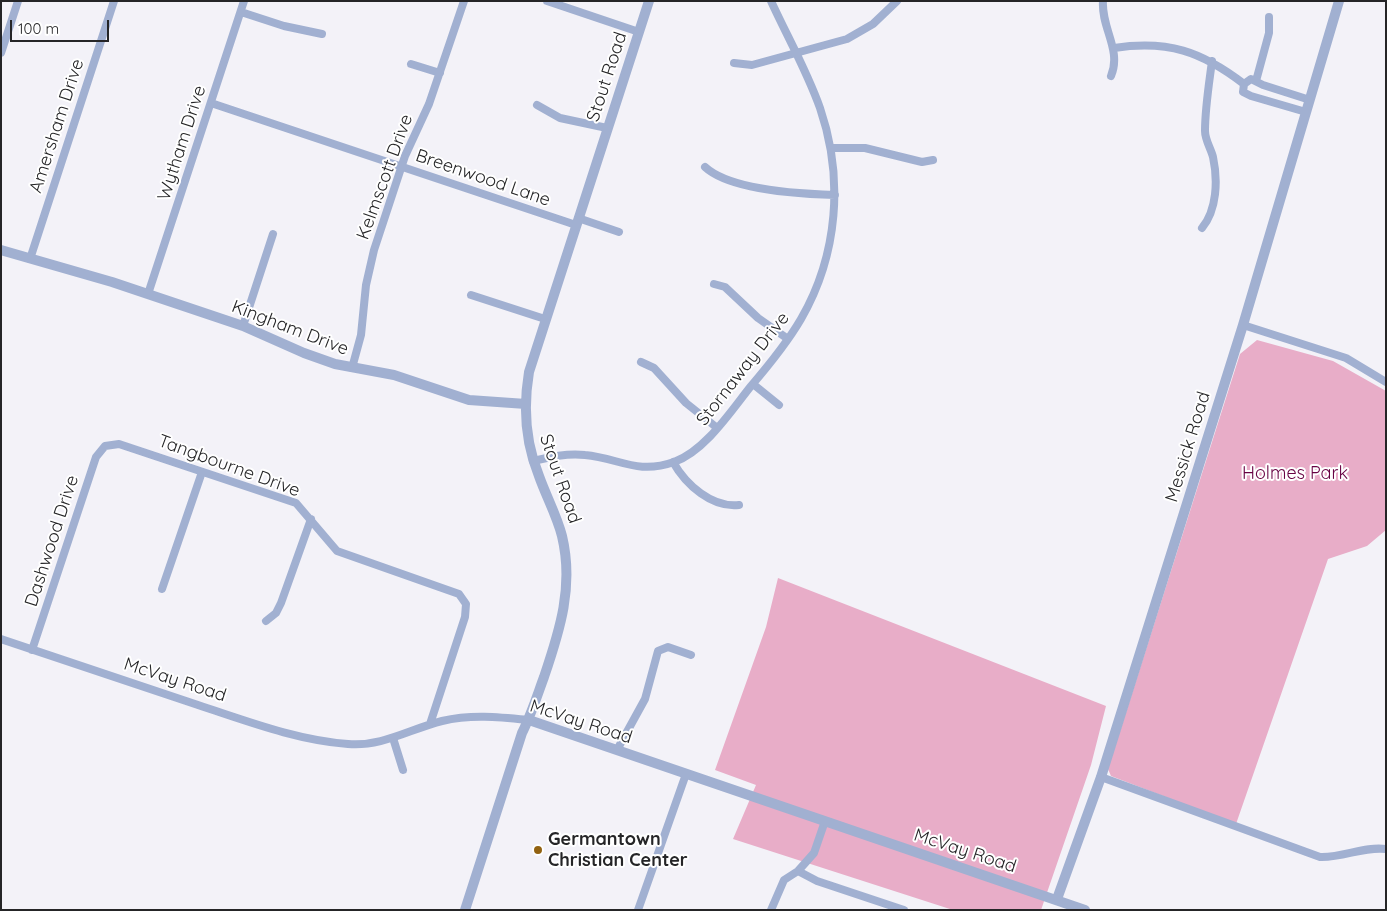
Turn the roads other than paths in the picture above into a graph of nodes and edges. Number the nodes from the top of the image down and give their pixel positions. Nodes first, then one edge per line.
1 (18, 1) edge
2 (114, 1) edge
3 (244, 1) edge
4 (464, 1) edge
5 (548, 1) edge
6 (649, 1) edge
7 (771, 1) edge
8 (897, 1) edge
9 (1103, 1) edge
10 (1339, 1) edge
11 (241, 12) junction
12 (1269, 17) dead end
13 (639, 32) junction
14 (322, 34) dead end
15 (1114, 48) junction
16 (794, 53) junction
17 (1, 54) edge
18 (1212, 61) junction
19 (734, 63) dead end
20 (411, 64) dead end
21 (440, 73) junction
22 (1111, 76) dead end
23 (1256, 81) junction
24 (1244, 84) junction
25 (1310, 100) junction
26 (211, 103) junction
27 (537, 105) dead end
28 (1306, 112) junction
29 (607, 128) junction
30 (831, 148) junction
31 (933, 160) dead end
32 (402, 166) junction
33 (704, 167) dead end
34 (835, 195) junction
35 (577, 222) junction
36 (1202, 228) dead end
37 (619, 232) dead end
38 (273, 234) dead end
39 (1, 250) edge
40 (30, 259) junction
41 (714, 284) dead end
42 (148, 294) junction
43 (471, 295) dead end
44 (545, 319) junction
45 (1243, 325) junction
46 (243, 326) junction
47 (788, 339) junction
48 (641, 362) dead end
49 (352, 368) junction
50 (1386, 382) edge
51 (753, 384) junction
52 (526, 404) junction
53 (779, 405) dead end
54 (716, 427) junction
55 (106, 446) joint
56 (533, 461) junction
57 (673, 462) junction
58 (202, 472) junction
59 (740, 504) dead end
60 (311, 519) junction
61 (162, 589) dead end
62 (266, 621) dead end
63 (1, 640) edge
64 (32, 650) junction
65 (691, 655) dead end
66 (529, 720) junction
67 (430, 724) junction
68 (393, 738) junction
69 (617, 750) junction
70 (403, 770) dead end
71 (686, 774) junction
72 (1101, 778) junction
73 (825, 821) junction
74 (1386, 849) edge
75 (798, 871) junction
76 (1057, 899) junction
77 (465, 910) edge
78 (638, 910) edge
79 (771, 910) edge
80 (904, 910) edge
81 (1054, 910) edge
82 (1085, 910) edge

1 - 17 street
2 - 40 street, Amersham Drive
3 - 11 street, Wytham Drive
4 - 21 street, Kelmscott Drive
5 - 13 street
6 - 13 street, Stout Road
7 - 16 street, Stornaway Drive
8 - 16 street
9 - 15 street
10 - 25 street, Messick Road
11 - 14 street
11 - 26 street, Wytham Drive
12 - 23 street
13 - 29 street, Stout Road
15 - 18 street
15 - 22 street
16 - 19 street
16 - 30 street, Stornaway Drive
18 - 24 street
18 - 36 street
20 - 21 street
21 - 32 street, Kelmscott Drive
23 - 24 street
23 - 25 street
24 - 28 street
25 - 28 street, Messick Road
26 - 32 street, Breenwood Lane
26 - 42 street, Wytham Drive
27 - 29 street
28 - 45 street, Messick Road
29 - 35 street, Stout Road
30 - 31 street
30 - 34 street, Stornaway Drive
32 - 35 street, Breenwood Lane
32 - 49 street, Kelmscott Drive
33 - 34 street
34 - 47 street, Stornaway Drive
35 - 37 street, Breenwood Lane
35 - 44 street, Stout Road
38 - 46 street
39 - 40 street, Kingham Drive
40 - 42 street, Kingham Drive
41 - 47 street
42 - 46 street, Kingham Drive
43 - 44 street
44 - 52 street, Stout Road
45 - 50 street
45 - 72 street, Messick Road
46 - 49 street, Kingham Drive
47 - 51 street, Stornaway Drive
48 - 54 street
49 - 52 street, Kingham Drive
51 - 53 street
51 - 54 street, Stornaway Drive
52 - 56 street, Stout Road
54 - 57 street, Stornaway Drive
55 - 58 street, Tangbourne Drive
55 - 64 street, Dashwood Drive
56 - 57 street, Stornaway Drive
56 - 66 street, Stout Road
57 - 59 street
58 - 60 street, Tangbourne Drive
58 - 61 street
60 - 62 street
60 - 67 street, Tangbourne Drive
63 - 64 street, McVay Road
64 - 68 street, McVay Road
65 - 69 street
66 - 67 street, McVay Road
66 - 69 street, McVay Road
66 - 77 street, Stout Road
67 - 68 street, McVay Road
68 - 70 street
69 - 71 street, McVay Road
71 - 73 street, McVay Road
71 - 78 street
72 - 74 street
72 - 76 street, Messick Road
73 - 75 street
73 - 76 street, McVay Road
75 - 79 street
75 - 80 street
76 - 81 street
76 - 82 street, McVay Road

